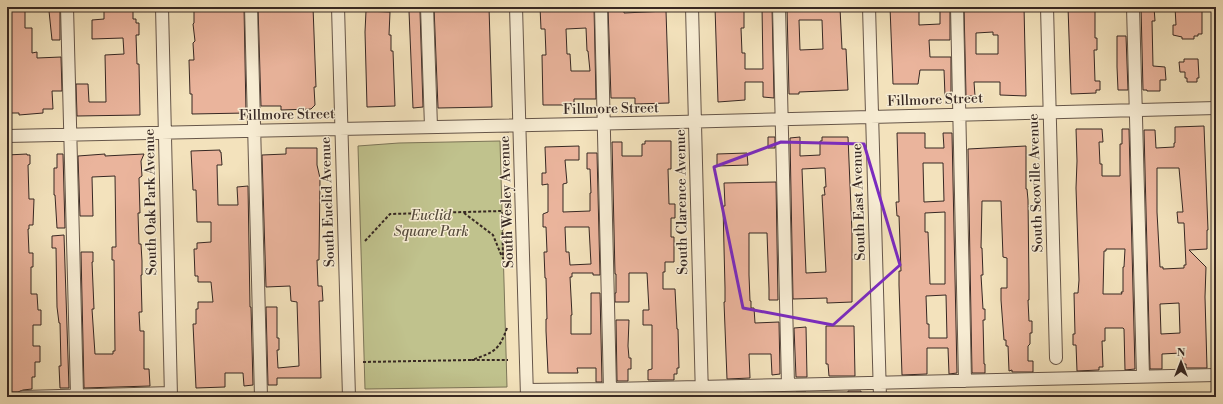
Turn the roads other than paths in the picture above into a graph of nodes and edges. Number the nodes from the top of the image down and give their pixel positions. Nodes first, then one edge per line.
1 (67, 7) edge
2 (162, 7) edge
3 (252, 7) edge
4 (338, 7) edge
5 (427, 7) edge
6 (516, 7) edge
7 (601, 7) edge
8 (692, 7) edge
9 (779, 7) edge
10 (869, 7) edge
11 (957, 7) edge
12 (1046, 7) edge
13 (1133, 7) edge
14 (1216, 108) edge
15 (1136, 110) junction
16 (1049, 112) junction
17 (959, 114) junction
18 (872, 117) junction
19 (782, 120) junction
20 (695, 122) junction
21 (604, 124) junction
22 (519, 126) junction
23 (431, 127) junction
24 (342, 129) junction
25 (254, 131) junction
26 (165, 133) junction
27 (70, 135) junction
28 (7, 136) edge
29 (1056, 358) dead end
30 (1216, 375) edge
31 (1143, 376) junction
32 (965, 381) junction
33 (879, 383) junction
34 (788, 385) junction
35 (610, 389) junction
36 (702, 392) edge
37 (527, 393) edge
38 (586, 393) edge
39 (77, 395) junction
40 (171, 395) edge
41 (23, 397) edge
42 (261, 397) edge
43 (349, 397) edge
44 (880, 397) edge

1 - 27 street
2 - 26 street, South Oak Park Avenue
3 - 25 street
4 - 24 street, South Euclid Avenue
5 - 23 street
6 - 22 street, South Wesley Avenue
7 - 21 street
8 - 20 street, South Clarence Avenue
9 - 19 street
10 - 18 street, South East Avenue
11 - 17 street
12 - 16 street, South Scoville Avenue
13 - 15 street
14 - 15 street, Fillmore Street
15 - 16 street, Fillmore Street
15 - 31 street
16 - 17 street, Fillmore Street
16 - 29 street, South Scoville Avenue
17 - 18 street, Fillmore Street
17 - 32 street
18 - 19 street, Fillmore Street
18 - 33 street, South East Avenue
19 - 20 street, Fillmore Street
19 - 34 street
20 - 21 street, Fillmore Street
20 - 36 street, South Clarence Avenue
21 - 22 street, Fillmore Street
21 - 35 street
22 - 23 street, Fillmore Street
22 - 37 street, South Wesley Avenue
23 - 24 street, Fillmore Street
24 - 25 street, Fillmore Street
24 - 43 street, South Euclid Avenue
25 - 26 street, Fillmore Street
25 - 42 street
26 - 27 street, Fillmore Street
26 - 40 street, South Oak Park Avenue
27 - 28 street, Fillmore Street
27 - 39 street
30 - 31 street
31 - 32 street
32 - 33 street
33 - 34 street
33 - 44 street, South East Avenue
34 - 36 street
35 - 36 street
35 - 38 street
37 - 38 street
39 - 40 street
39 - 41 street

